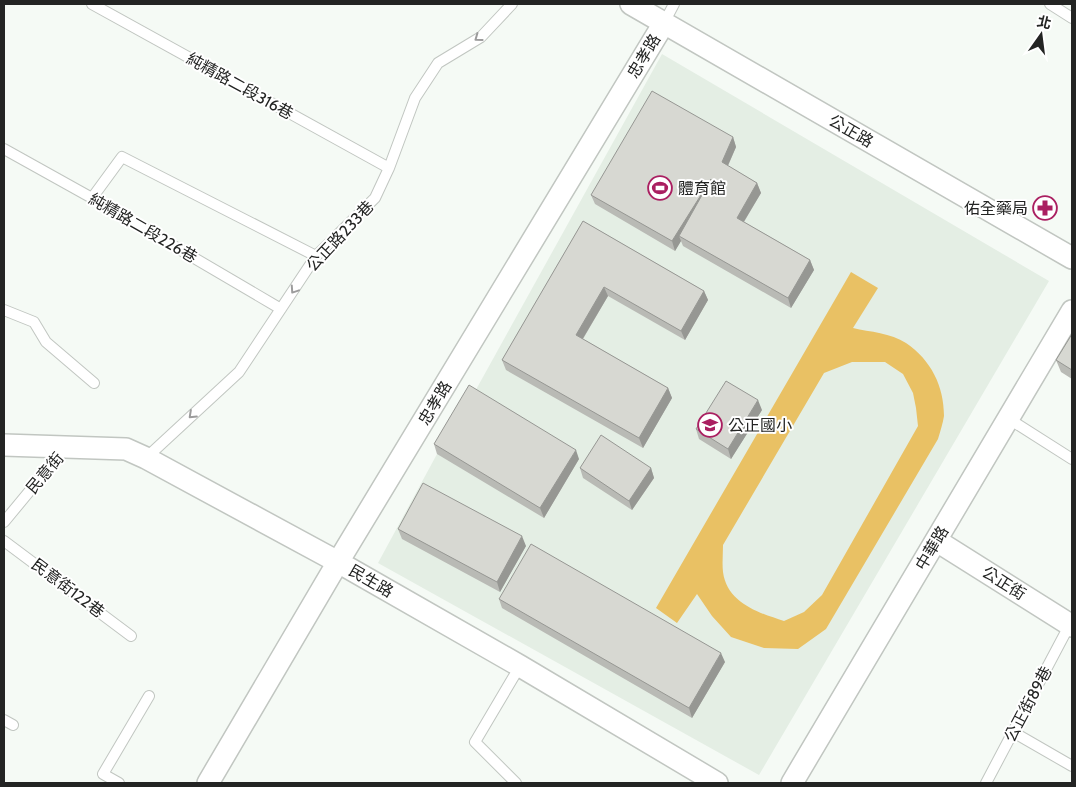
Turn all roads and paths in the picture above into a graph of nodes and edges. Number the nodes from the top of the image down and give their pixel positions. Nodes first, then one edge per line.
1 (92, 4) edge
2 (512, 4) edge
3 (631, 4) edge
4 (674, 4) edge
5 (1050, 4) edge
6 (1072, 18) edge
7 (664, 23) junction
8 (4, 149) edge
9 (389, 168) junction
10 (92, 198) junction
11 (316, 256) junction
12 (1072, 258) edge
13 (280, 309) junction
14 (4, 310) edge
15 (1072, 311) edge
16 (94, 383) dead end
17 (1009, 419) junction
18 (4, 445) edge
19 (67, 447) junction
20 (146, 458) junction
21 (1072, 459) edge
22 (4, 522) edge
23 (4, 541) edge
24 (936, 541) junction
25 (338, 562) junction
26 (1071, 625) edge
27 (131, 636) dead end
28 (520, 666) junction
29 (149, 696) dead end
30 (1013, 732) junction
31 (1072, 766) edge
32 (119, 783) edge
33 (208, 783) edge
34 (516, 783) edge
35 (717, 783) edge
36 (792, 783) edge
37 (986, 783) edge

1 - 9 lane, 純精路二段316巷
2 -> 9 lane, 公正路233巷
3 - 7 street, 公正路
4 - 7 lane
5 - 6 lane
7 - 12 street, 公正路
7 - 25 street, 忠孝路
8 - 10 lane, 純精路二段226巷
9 - 11 lane, 公正路233巷
10 - 11 lane
10 - 13 lane, 純精路二段226巷
11 -> 13 lane, 公正路233巷
13 -> 20 lane, 公正路233巷
14 - 16 lane
15 - 17 street, 中華路
17 - 21 lane
17 - 24 street, 中華路
18 - 19 street, 民生路
19 - 20 street, 民生路
19 - 22 lane, 民意街
20 - 25 street, 民生路
23 - 27 lane, 民意街122巷
24 - 26 street, 公正街
24 - 36 street, 中華路
25 - 28 street, 民生路
25 - 33 street, 忠孝路
26 - 30 lane, 公正街89巷
28 - 34 lane
28 - 35 street, 民生路
29 - 32 lane
30 - 31 lane
30 - 37 lane, 公正街89巷

